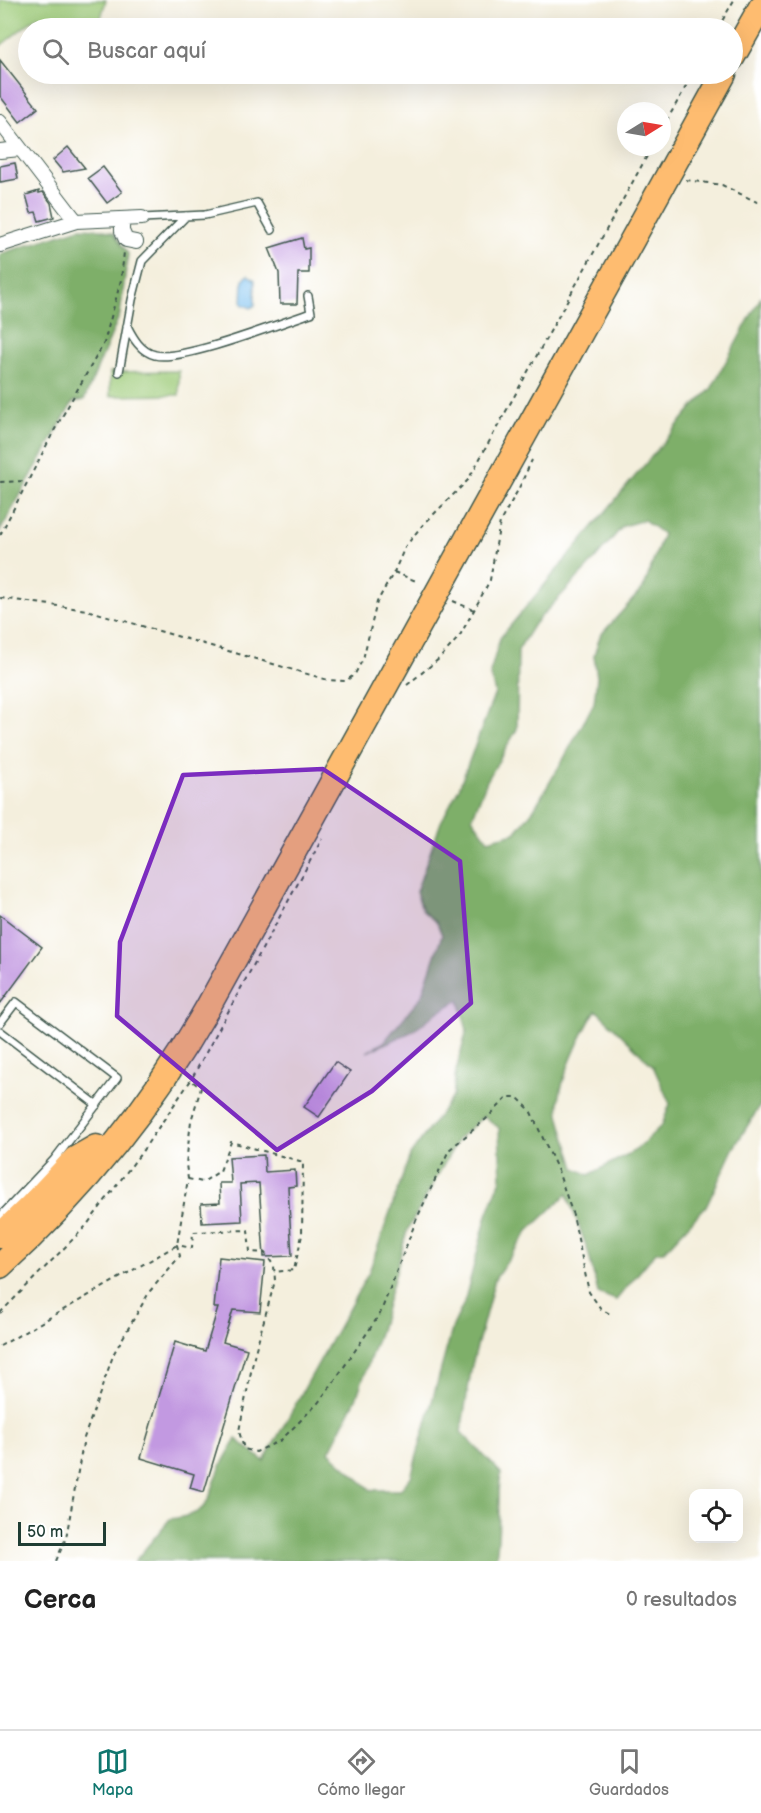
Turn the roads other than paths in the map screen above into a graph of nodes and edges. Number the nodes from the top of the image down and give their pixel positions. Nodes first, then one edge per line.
1 (749, 0) edge
2 (761, 7) edge
3 (739, 18) edge
4 (743, 39) edge
5 (703, 84) edge
6 (718, 84) edge
7 (0, 122) edge
8 (20, 149) junction
9 (0, 151) edge
10 (186, 216) junction
11 (142, 218) joint
12 (122, 219) junction
13 (76, 221) junction
14 (272, 230) dead end
15 (131, 241) road end
16 (0, 245) edge
17 (308, 296) dead end
18 (127, 326) junction
19 (119, 372) dead end
20 (0, 1023) edge
21 (0, 1031) edge
22 (97, 1106) junction
23 (100, 1152) junction
24 (0, 1217) edge
25 (0, 1236) edge
26 (0, 1248) edge
27 (0, 1266) edge
28 (0, 1287) edge

1 - 3 highway
2 - 4 highway
5 - 23 highway
6 - 23 highway
7 - 8 street
8 - 9 street
8 - 13 street
10 - 11 lane
10 - 14 lane
10 - 18 lane
11 - 12 street
12 - 13 street
12 - 15 street
13 - 16 street
17 - 18 lane
18 - 19 lane
20 - 22 lane
21 - 22 lane
22 - 24 lane
23 - 25 highway
23 - 26 highway
23 - 27 highway
23 - 28 highway

